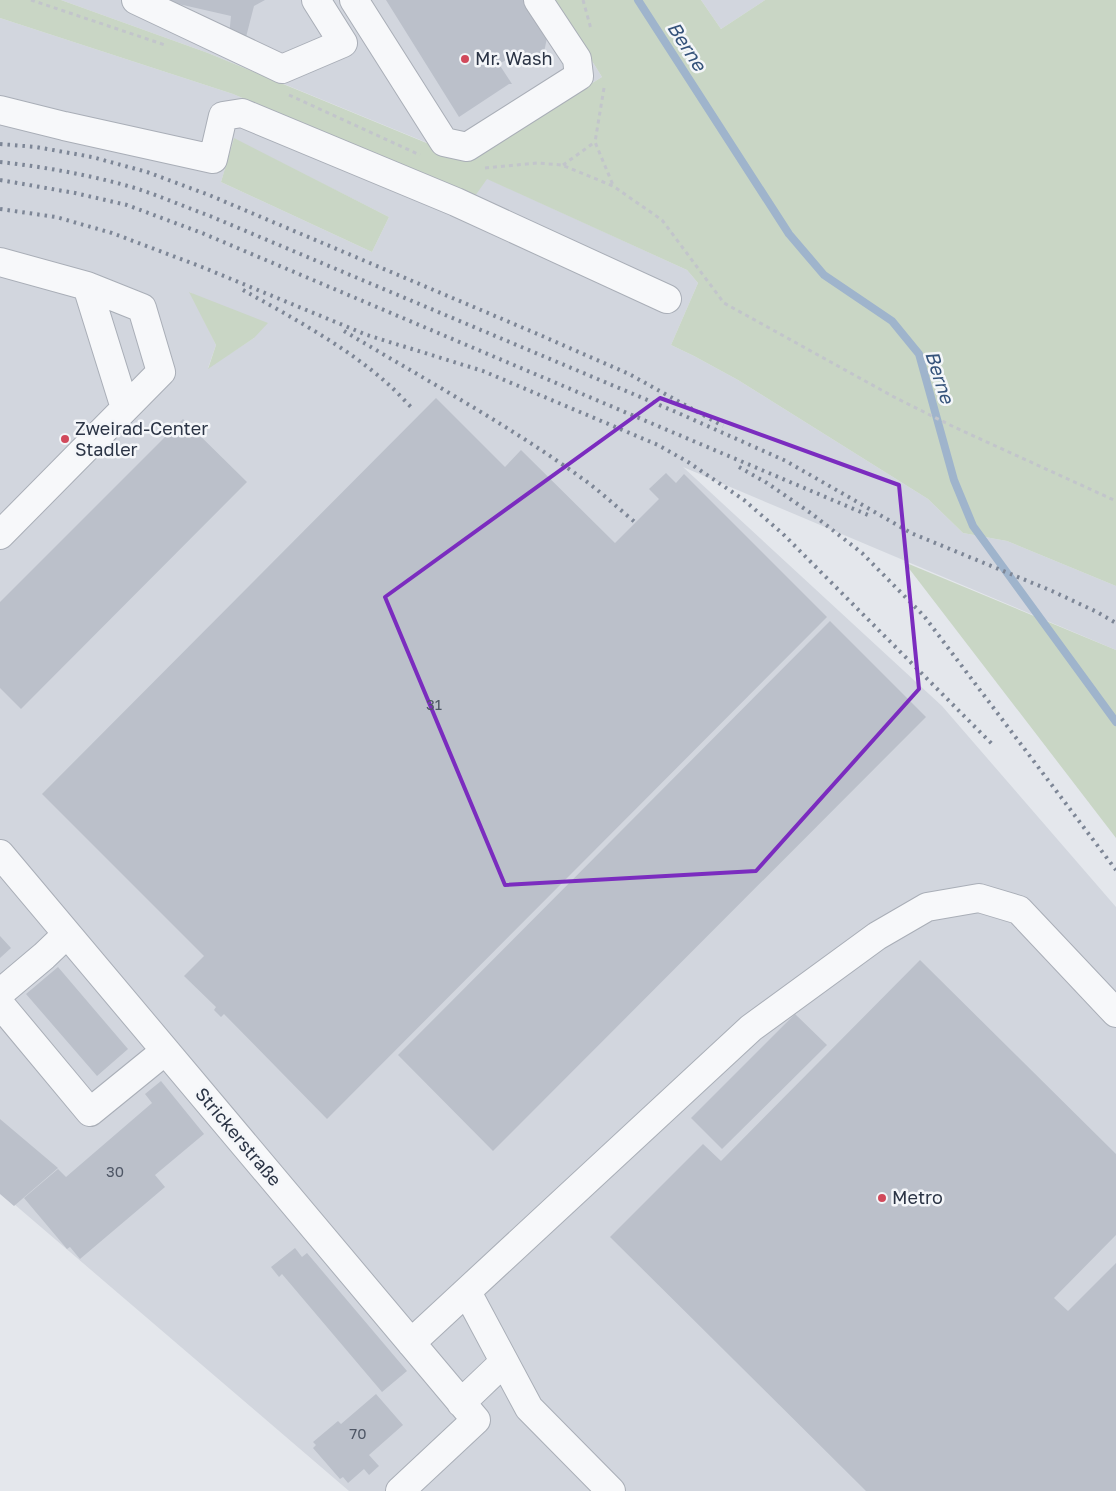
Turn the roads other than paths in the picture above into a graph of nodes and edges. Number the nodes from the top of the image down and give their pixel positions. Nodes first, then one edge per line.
1 (136, 0) edge
2 (316, 0) edge
3 (354, 0) edge
4 (538, 0) edge
5 (0, 110) edge
6 (0, 262) edge
7 (87, 286) junction
8 (667, 299) dead end
9 (126, 408) junction
10 (0, 535) edge
11 (0, 854) edge
12 (67, 934) junction
13 (0, 993) edge
14 (0, 1004) edge
15 (1116, 1013) edge
16 (165, 1050) junction
17 (467, 1292) junction
18 (411, 1343) junction
19 (504, 1362) junction
20 (469, 1412) junction
21 (400, 1491) edge
22 (611, 1491) edge

1 - 2 street
3 - 4 street
5 - 8 street
6 - 7 street
7 - 9 street
7 - 9 street
9 - 10 street
11 - 12 street, Strickerstraße
12 - 13 street
12 - 16 street, Strickerstraße
14 - 16 street
15 - 17 street
16 - 18 street, Strickerstraße
17 - 18 street
17 - 19 street
18 - 20 street, Strickerstraße
19 - 20 street
19 - 22 street
20 - 21 street

